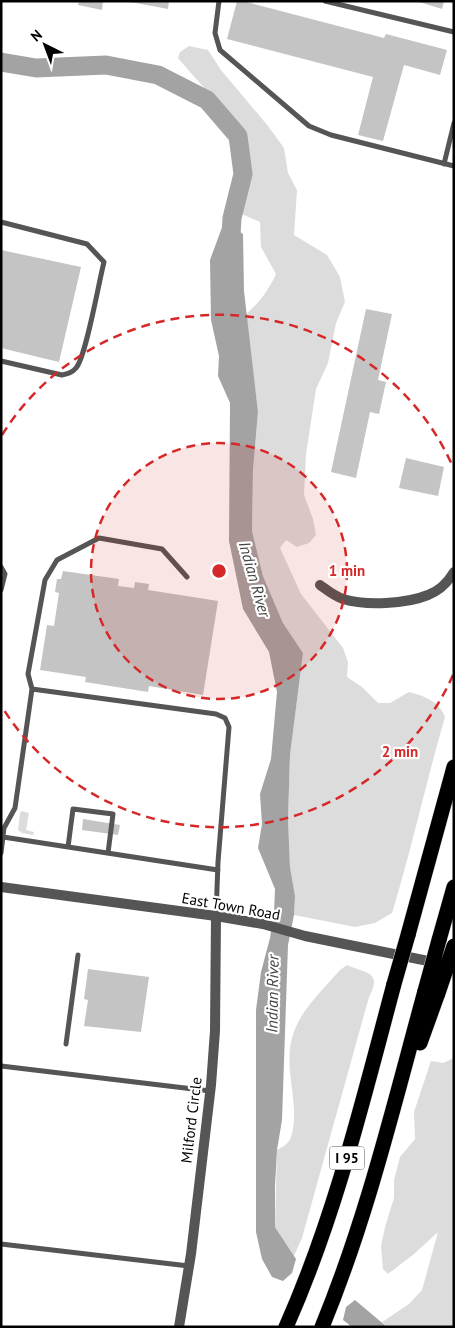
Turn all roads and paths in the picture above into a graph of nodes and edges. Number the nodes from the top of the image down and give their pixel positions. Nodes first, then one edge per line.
1 (219, 1) edge
2 (325, 1) edge
3 (454, 32) edge
4 (454, 123) edge
5 (444, 164) junction
6 (454, 166) edge
7 (1, 222) edge
8 (1, 361) edge
9 (1, 567) edge
10 (454, 572) edge
11 (187, 577) dead end
12 (320, 585) dead end
13 (1, 590) edge
14 (32, 690) junction
15 (454, 767) edge
16 (3, 836) junction
17 (68, 847) junction
18 (1, 853) edge
19 (108, 853) junction
20 (218, 870) junction
21 (1, 887) edge
22 (454, 887) edge
23 (216, 916) junction
24 (454, 946) edge
25 (78, 955) dead end
26 (454, 966) edge
27 (432, 992) junction
28 (66, 1044) dead end
29 (1, 1066) edge
30 (210, 1091) junction
31 (1, 1244) edge
32 (189, 1266) junction
33 (180, 1327) edge
34 (286, 1327) edge
35 (322, 1327) edge

1 - 5 lane
2 - 3 lane
4 - 5 lane
5 - 6 lane
7 - 8 lane
9 - 13 lane
10 - 12 street
11 - 14 lane
14 - 16 lane
14 - 20 lane
15 - 34 highway, I 95, bridge
16 - 17 lane
16 - 18 lane
17 - 19 lane
17 - 19 lane
19 - 20 lane
20 - 23 lane
21 - 23 street, East Town Road
22 - 27 highway, bridge
23 - 26 street, East Town Road
23 - 30 street, Milford Circle
24 - 27 highway, bridge
25 - 28 lane
27 - 35 highway, I 95
29 - 30 lane
30 - 32 street, Milford Circle
31 - 32 lane
32 - 33 street, Milford Circle

